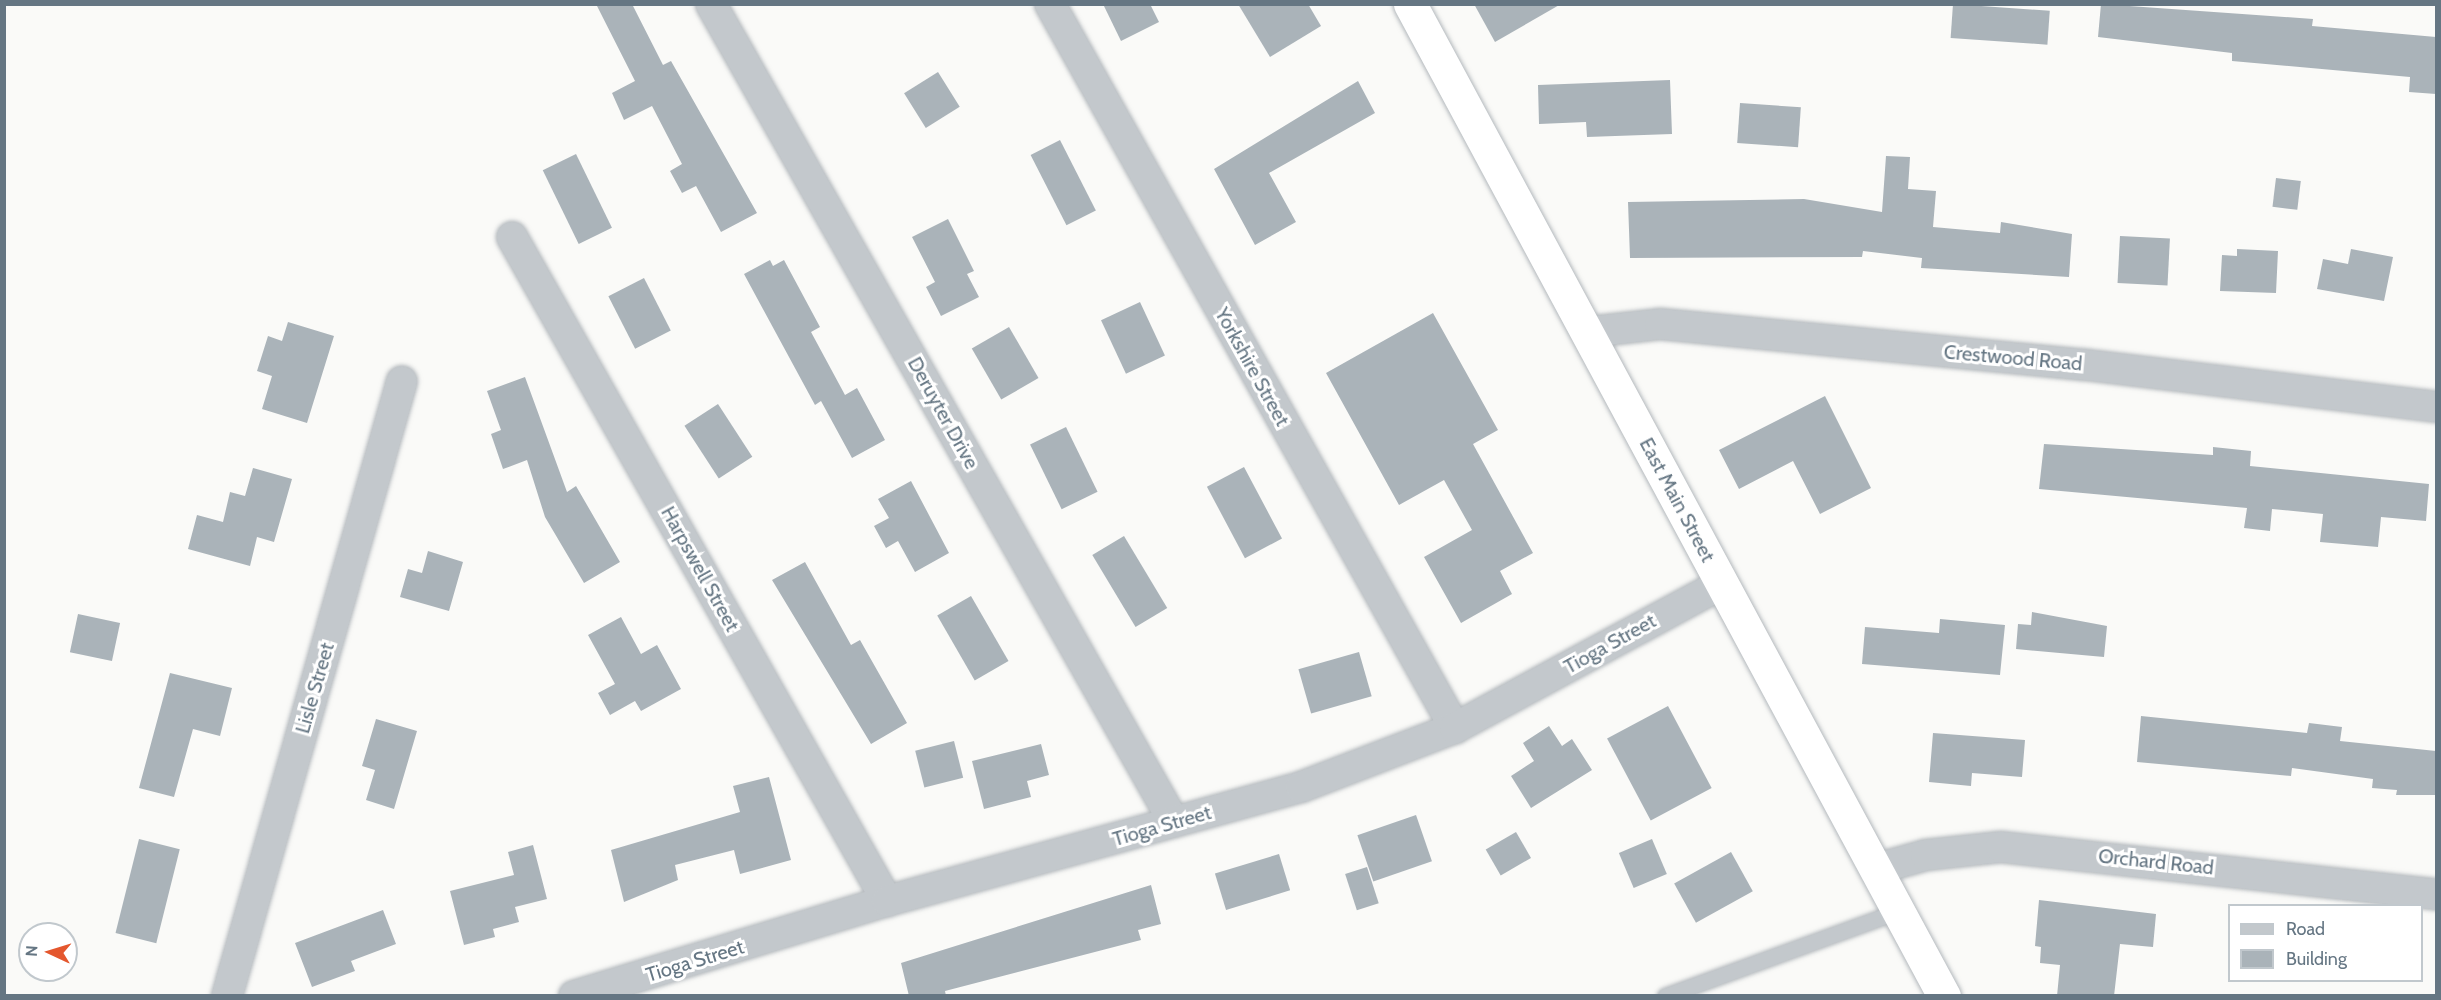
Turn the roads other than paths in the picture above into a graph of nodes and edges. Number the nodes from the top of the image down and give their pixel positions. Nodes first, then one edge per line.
1 (711, 4) edge
2 (1050, 4) edge
3 (1410, 4) edge
4 (512, 237) dead end
5 (1589, 332) junction
6 (402, 381) dead end
7 (2436, 407) edge
8 (1721, 584) junction
9 (1455, 728) junction
10 (1174, 822) junction
11 (1876, 869) junction
12 (2436, 894) edge
13 (887, 901) junction
14 (1899, 911) junction
15 (631, 988) edge
16 (226, 996) edge
17 (574, 996) edge
18 (1665, 996) edge
19 (1944, 996) edge

1 - 10 street, Deruyter Drive
2 - 9 street, Yorkshire Street
3 - 5 highway, East Main Street
4 - 13 street, Harpswell Street
5 - 7 street, Crestwood Road
5 - 8 highway, East Main Street
6 - 16 street, Lisle Street
8 - 9 street, Tioga Street
8 - 11 highway, East Main Street
9 - 10 street, Tioga Street
10 - 13 street, Tioga Street
11 - 12 street, Orchard Road
11 - 14 highway, East Main Street
13 - 15 street, Tioga Street
14 - 18 lane
14 - 19 highway, East Main Street
15 - 17 street, Tioga Street

